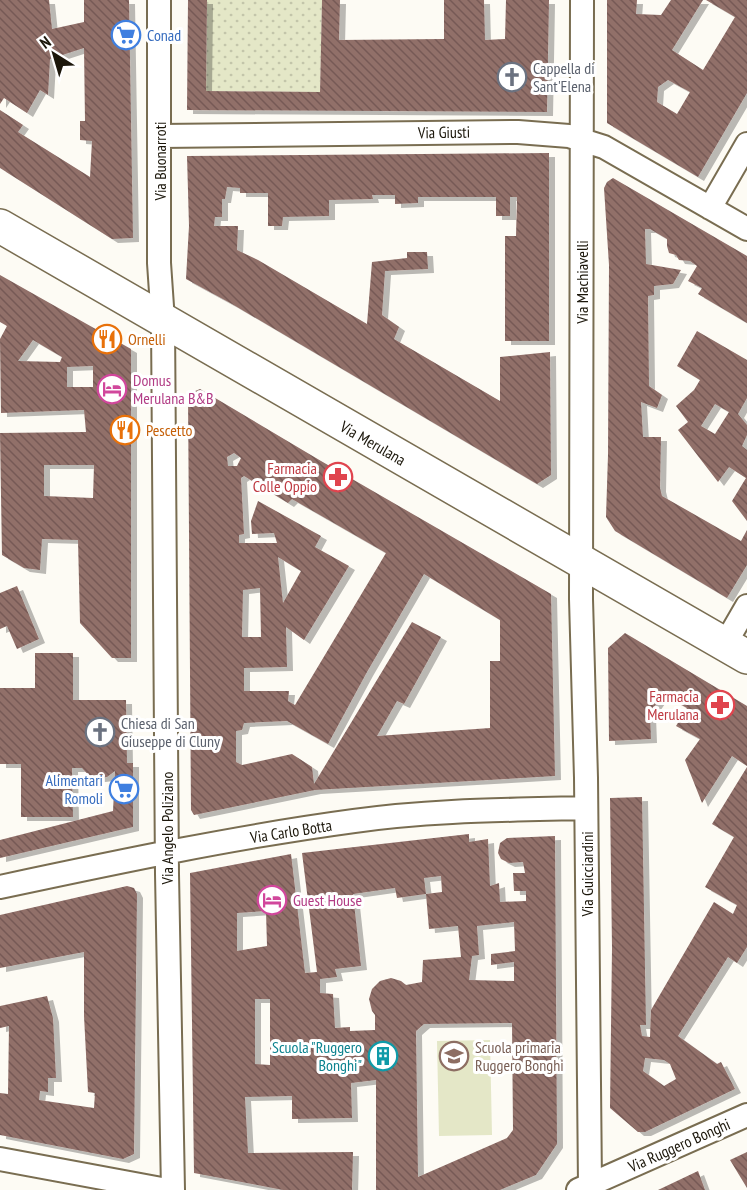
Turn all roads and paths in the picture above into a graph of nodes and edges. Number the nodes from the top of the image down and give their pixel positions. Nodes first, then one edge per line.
1 (159, 0) edge
2 (582, 0) edge
3 (160, 136) junction
4 (581, 139) junction
5 (747, 144) edge
6 (710, 208) junction
7 (0, 226) edge
8 (747, 229) edge
9 (163, 321) junction
10 (581, 563) junction
11 (747, 606) edge
12 (736, 651) edge
13 (586, 808) junction
14 (167, 851) junction
15 (0, 887) edge
16 (747, 1115) edge
17 (0, 1158) edge
18 (584, 1187) edge
19 (167, 1190) edge
20 (173, 1190) edge

1 - 3 street, Via Buonarroti
2 - 4 street, Via Machiavelli
3 - 4 street, Via Giusti
3 - 9 street, Via Buonarroti
4 - 6 street, Via Giusti
4 - 10 street, Via Machiavelli
5 - 6 street
6 - 8 street, Via Giusti
7 - 9 main road, Via Merulana
9 - 10 main road, Via Merulana
9 - 14 street, Via Angelo Poliziano
10 - 12 main road, Via Merulana
10 - 13 street, Via Guicciardini
11 - 12 street
13 - 14 street, Via Carlo Botta
13 - 18 street, Via Guicciardini
14 - 15 street, Via Carlo Botta
14 - 20 street, Via Angelo Poliziano
16 - 18 street, Via Ruggero Bonghi
17 - 19 street

